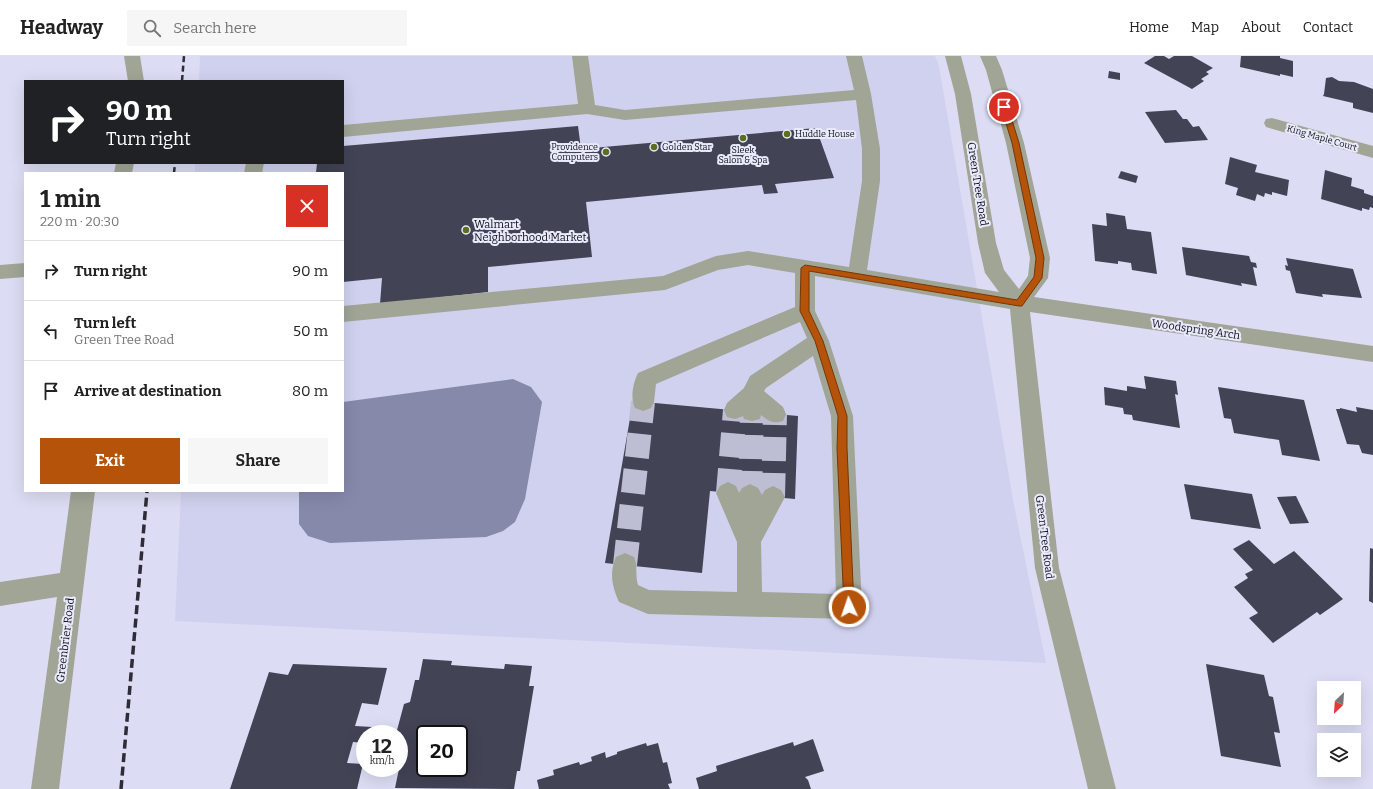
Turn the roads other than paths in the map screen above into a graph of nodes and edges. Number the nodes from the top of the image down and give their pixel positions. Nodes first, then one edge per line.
1 (132, 56) edge
2 (580, 56) edge
3 (854, 56) edge
4 (953, 56) edge
5 (988, 56) edge
6 (136, 80) edge
7 (863, 94) junction
8 (587, 109) junction
9 (1272, 123) dead end
10 (344, 131) edge
11 (1373, 152) edge
12 (805, 268) junction
13 (24, 270) edge
14 (0, 272) edge
15 (857, 276) junction
16 (1019, 303) junction
17 (805, 311) junction
18 (344, 314) edge
19 (819, 341) junction
20 (1373, 354) edge
21 (643, 402) tunnel mouth
22 (775, 414) dead end
23 (84, 492) edge
24 (750, 495) tunnel mouth
25 (625, 565) tunnel mouth
26 (72, 583) junction
27 (0, 594) edge
28 (750, 604) junction
29 (45, 789) edge
30 (1102, 789) edge

1 - 6 street
2 - 8 street
3 - 7 street
4 - 16 street, Green Tree Road
5 - 16 street
7 - 8 street
7 - 15 street
8 - 10 street
9 - 11 street, King Maple Court
12 - 15 street, Woodspring Arch
12 - 17 street
12 - 18 street, Woodspring Arch
13 - 14 street
15 - 16 street, Woodspring Arch
16 - 20 street, Woodspring Arch
16 - 30 street, Green Tree Road
17 - 19 street
17 - 21 street
19 - 22 street
19 - 28 street
23 - 26 street, Greenbrier Road
24 - 28 street
25 - 28 street
26 - 27 street
26 - 29 street, Greenbrier Road

